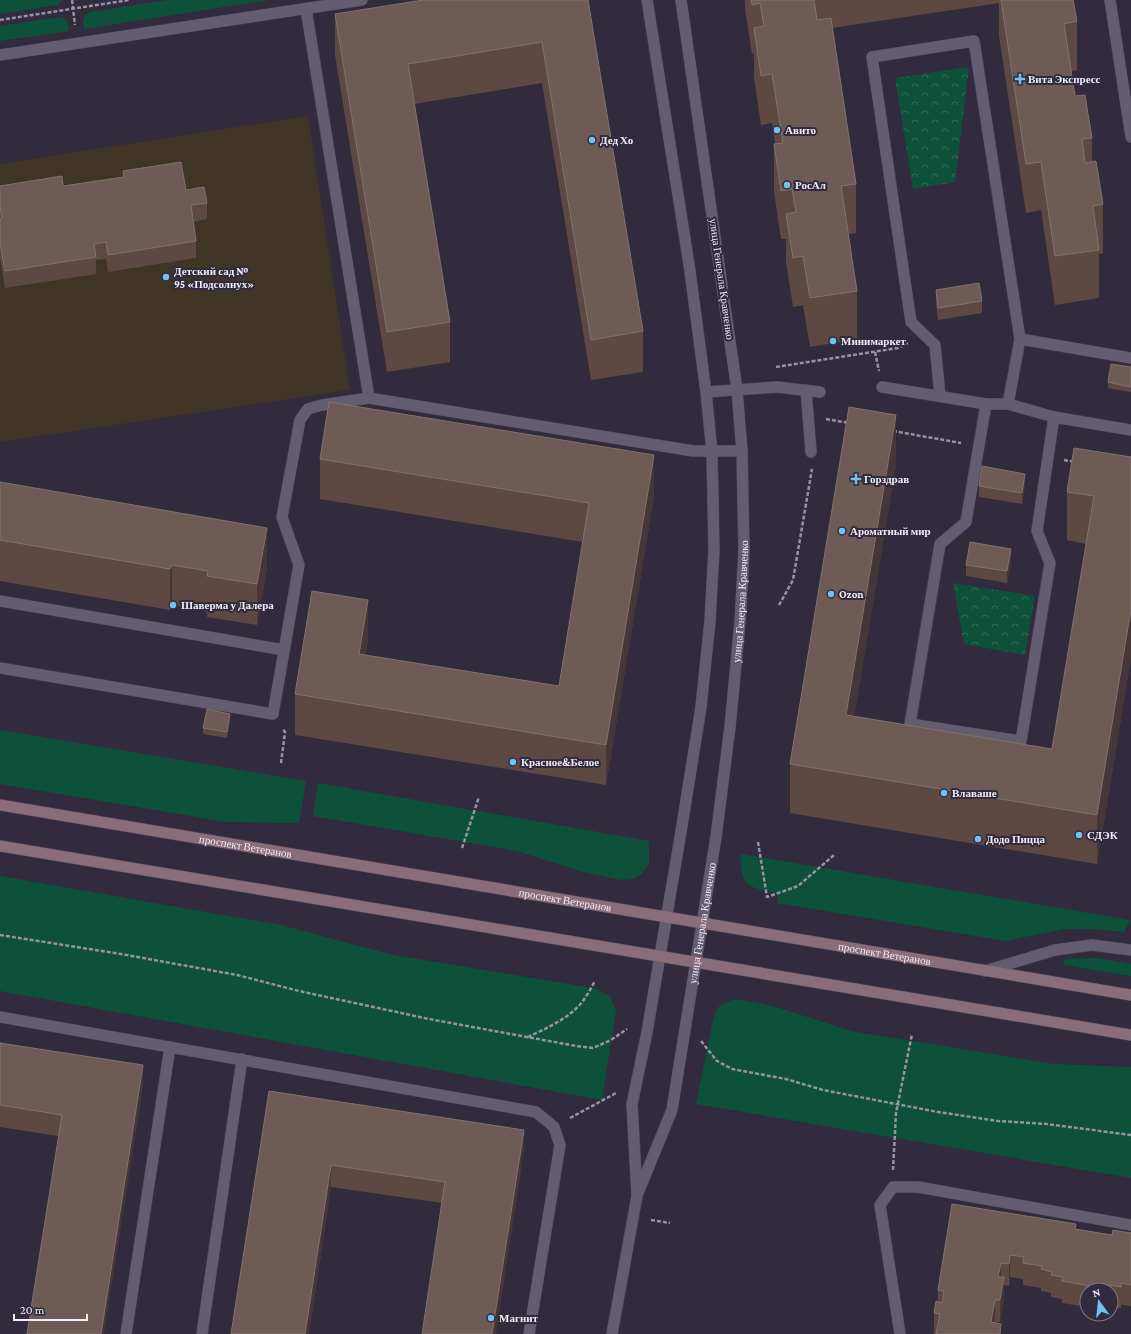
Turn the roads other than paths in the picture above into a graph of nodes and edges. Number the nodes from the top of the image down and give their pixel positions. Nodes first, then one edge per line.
1 (362, 0) edge
2 (647, 0) edge
3 (681, 0) edge
4 (1110, 0) edge
5 (306, 9) junction
6 (0, 55) edge
7 (1131, 137) edge
8 (1020, 339) junction
9 (1131, 358) edge
10 (882, 387) dead end
11 (737, 390) junction
12 (806, 390) junction
13 (706, 392) junction
14 (820, 392) dead end
15 (940, 396) junction
16 (369, 398) junction
17 (986, 404) junction
18 (1008, 404) junction
19 (1054, 417) junction
20 (1131, 430) edge
21 (742, 451) junction
22 (712, 452) junction
23 (811, 452) road end
24 (0, 601) edge
25 (284, 650) junction
26 (0, 668) edge
27 (0, 805) edge
28 (0, 846) edge
29 (666, 917) junction
30 (703, 924) junction
31 (1131, 950) edge
32 (659, 957) junction
33 (696, 963) junction
34 (985, 971) junction
35 (1131, 995) edge
36 (0, 1017) edge
37 (1131, 1036) edge
38 (170, 1047) junction
39 (242, 1059) junction
40 (637, 1196) junction
41 (1131, 1225) edge
42 (126, 1334) edge
43 (202, 1334) edge
44 (529, 1334) edge
45 (612, 1334) edge
46 (900, 1334) edge

1 - 5 street
2 - 13 street, улица Генерала Кравченко
3 - 11 street, улица Генерала Кравченко
4 - 7 street
5 - 6 street
5 - 16 street
8 - 9 street
8 - 15 street
8 - 18 street
10 - 15 street
11 - 12 street
11 - 13 street
11 - 21 street, улица Генерала Кравченко
12 - 14 street
12 - 23 street
13 - 22 street, улица Генерала Кравченко
15 - 17 street
16 - 22 street
16 - 25 street
17 - 18 street
17 - 19 street
18 - 19 street
19 - 20 street
21 - 22 street
21 - 30 street, улица Генерала Кравченко
22 - 29 street, улица Генерала Кравченко
24 - 25 street
25 - 26 street
27 - 29 main road, проспект Ветеранов
28 - 32 main road
29 - 30 main road, проспект Ветеранов
29 - 32 street, улица Генерала Кравченко
30 - 33 street, улица Генерала Кравченко
30 - 34 main road, проспект Ветеранов
31 - 34 street
32 - 33 main road
32 - 40 street, улица Генерала Кравченко
33 - 37 main road
33 - 40 street, улица Генерала Кравченко
34 - 35 main road, проспект Ветеранов
36 - 38 street
38 - 39 street
38 - 42 street
39 - 43 street
39 - 44 street
40 - 45 street, улица Генерала Кравченко
41 - 46 street

